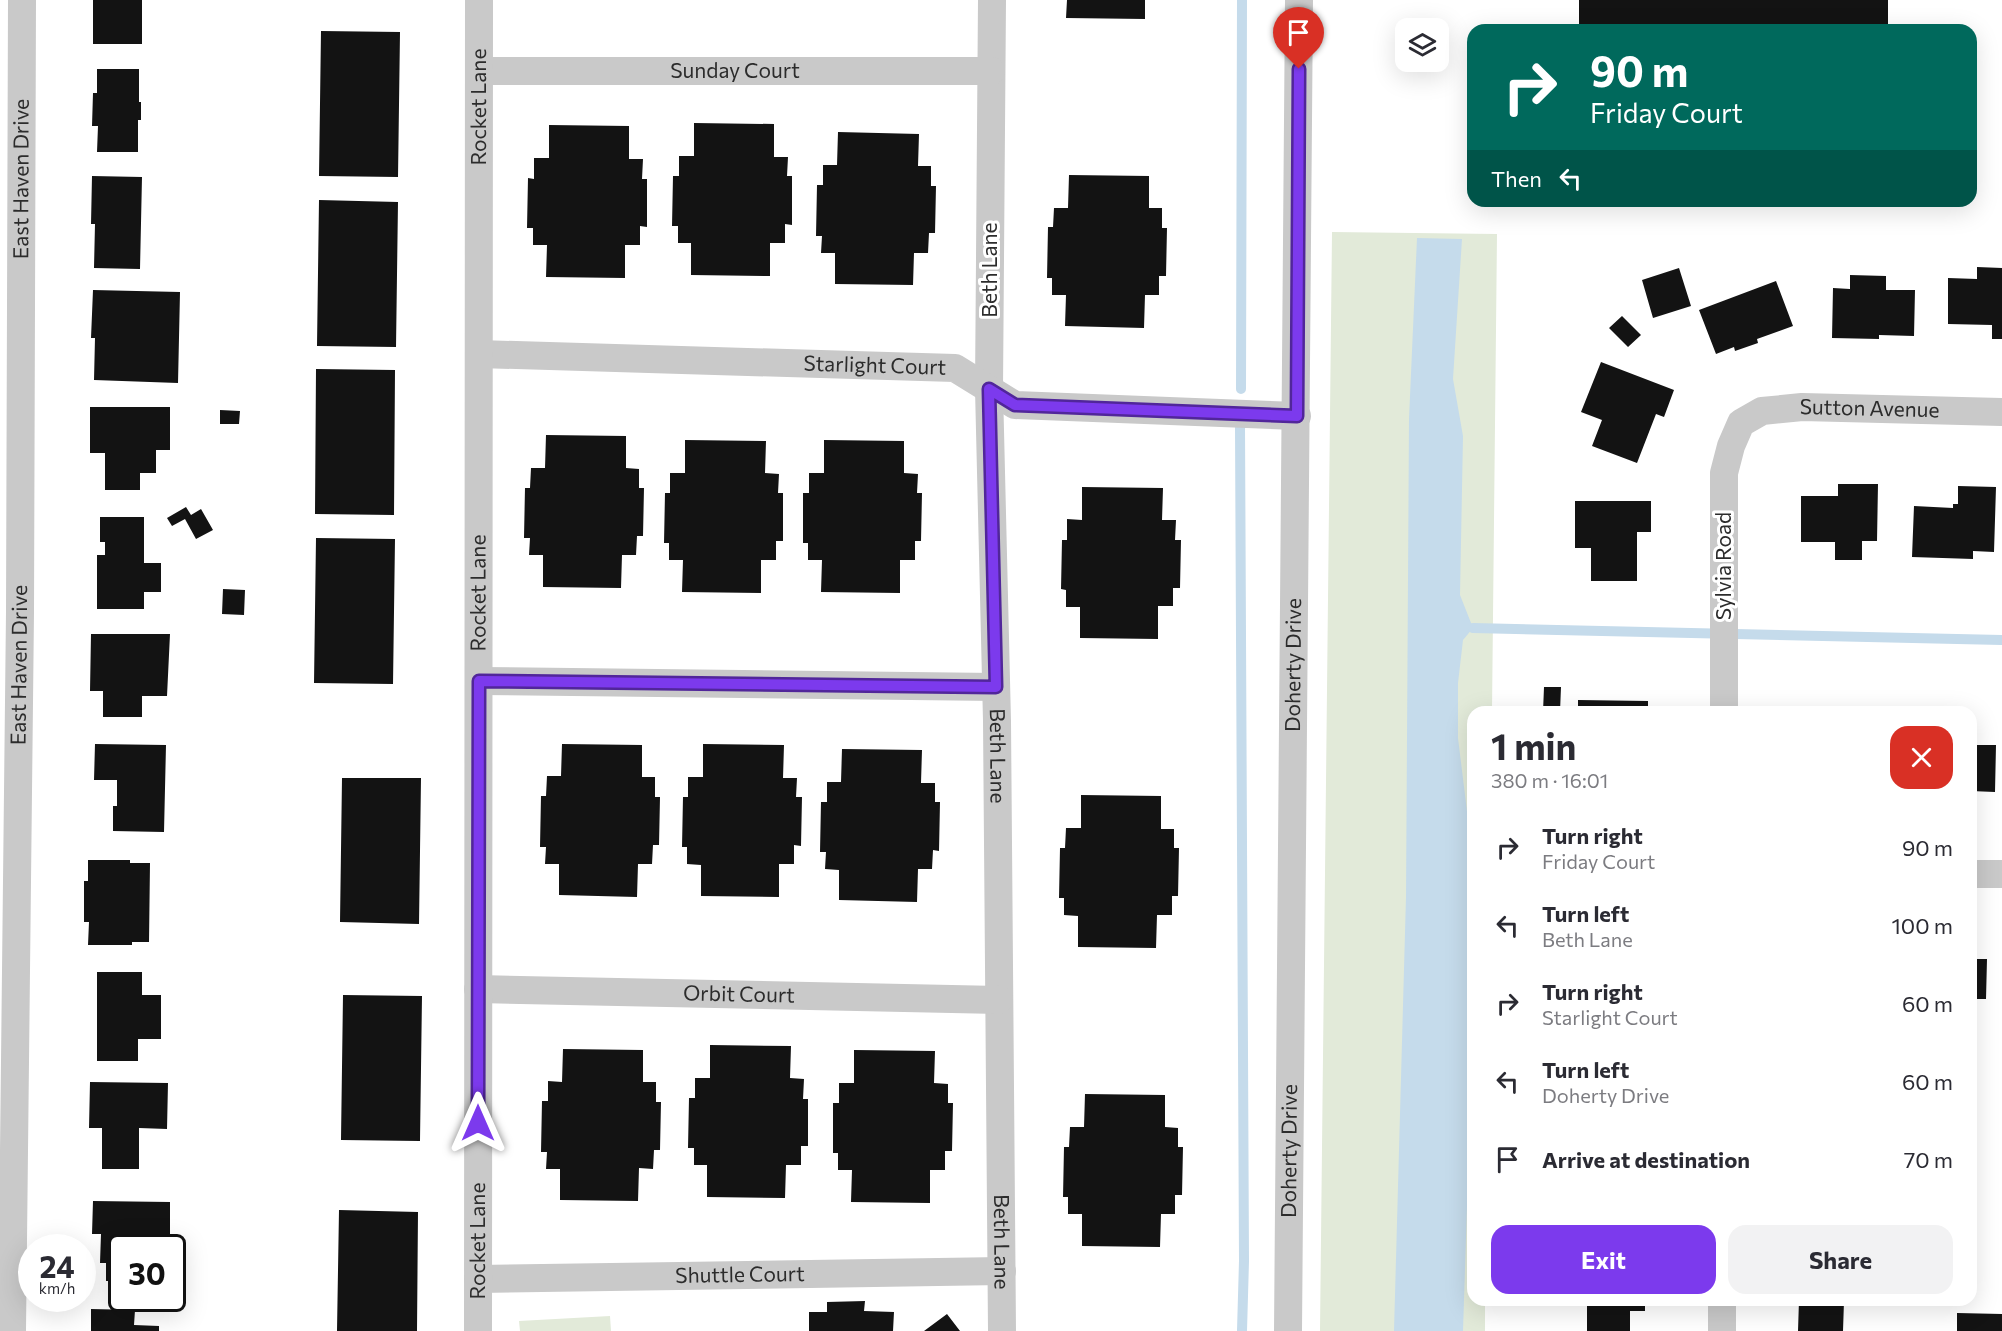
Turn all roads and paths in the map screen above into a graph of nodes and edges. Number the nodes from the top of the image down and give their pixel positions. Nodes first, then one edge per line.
1 (22, 0) edge
2 (479, 0) edge
3 (992, 0) edge
4 (1299, 0) edge
5 (479, 71) junction
6 (991, 71) junction
7 (479, 354) junction
8 (989, 389) junction
9 (2002, 412) edge
10 (1297, 416) junction
11 (1741, 423) joint
12 (10, 612) edge
13 (479, 681) junction
14 (996, 687) junction
15 (1724, 706) edge
16 (1977, 874) edge
17 (2002, 874) edge
18 (478, 989) junction
19 (999, 1000) junction
20 (1002, 1271) junction
21 (478, 1279) junction
22 (1722, 1306) edge
23 (12, 1331) edge
24 (478, 1331) edge
25 (1002, 1331) edge
26 (1288, 1331) edge
27 (1722, 1331) edge

1 - 12 street, East Haven Drive
2 - 5 street, Rocket Lane
3 - 6 street, Beth Lane
4 - 10 street, Doherty Drive
5 - 6 street, Sunday Court
5 - 7 street, Rocket Lane
6 - 8 street, Beth Lane
7 - 8 street, Starlight Court
7 - 13 street, Rocket Lane
8 - 10 street, Starlight Court
8 - 14 street, Beth Lane
9 - 11 street, Sutton Avenue
10 - 26 street, Doherty Drive
11 - 15 street, Sylvia Road
12 - 23 street, East Haven Drive
13 - 14 street
13 - 18 street, Rocket Lane
14 - 19 street, Beth Lane
16 - 17 street
18 - 19 street, Orbit Court
18 - 21 street, Rocket Lane
19 - 20 street, Beth Lane
20 - 21 street, Shuttle Court
20 - 25 street, Beth Lane
21 - 24 street, Rocket Lane
22 - 27 street

